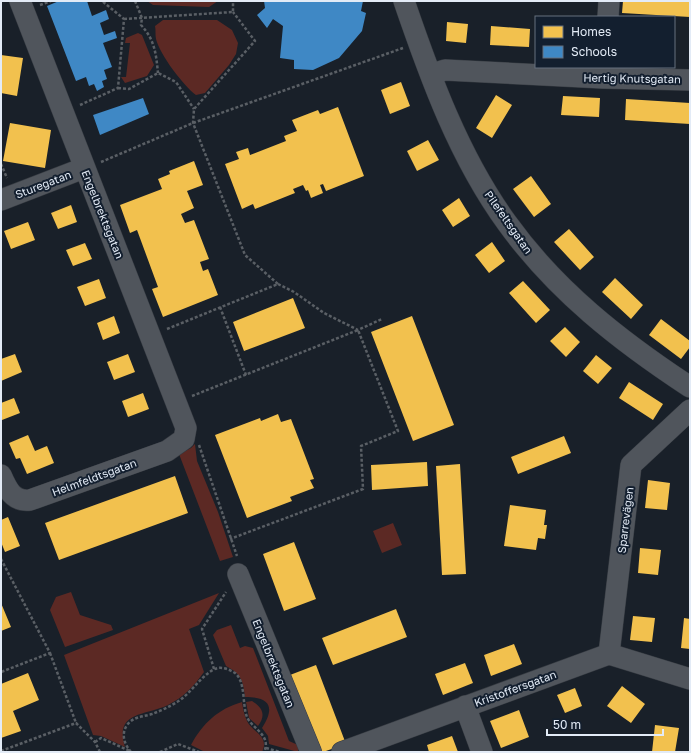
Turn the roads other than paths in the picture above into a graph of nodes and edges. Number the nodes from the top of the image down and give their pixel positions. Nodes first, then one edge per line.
1 (20, 1) edge
2 (404, 1) edge
3 (609, 1) edge
4 (608, 16) edge
5 (603, 73) edge
6 (432, 74) junction
7 (690, 80) edge
8 (84, 168) junction
9 (1, 200) edge
10 (690, 387) edge
11 (690, 410) edge
12 (186, 428) joint
13 (1, 475) edge
14 (238, 574) road end
15 (608, 654) junction
16 (690, 679) edge
17 (465, 706) junction
18 (311, 752) edge
19 (342, 752) edge
20 (482, 752) edge

1 - 8 street, Engelbrektsgatan
2 - 6 street, Pilefeltsgatan
3 - 4 street
5 - 6 street, Hertig Knutsgatan
5 - 7 street, Hertig Knutsgatan
6 - 10 street, Pilefeltsgatan
8 - 9 street, Sturegatan
8 - 12 street, Engelbrektsgatan
11 - 15 street, Sparrevägen
12 - 13 street, Helmfeldtsgatan
14 - 18 street, Engelbrektsgatan
15 - 16 street
15 - 17 street, Kristoffersgatan
17 - 19 street, Kristoffersgatan
17 - 20 street

